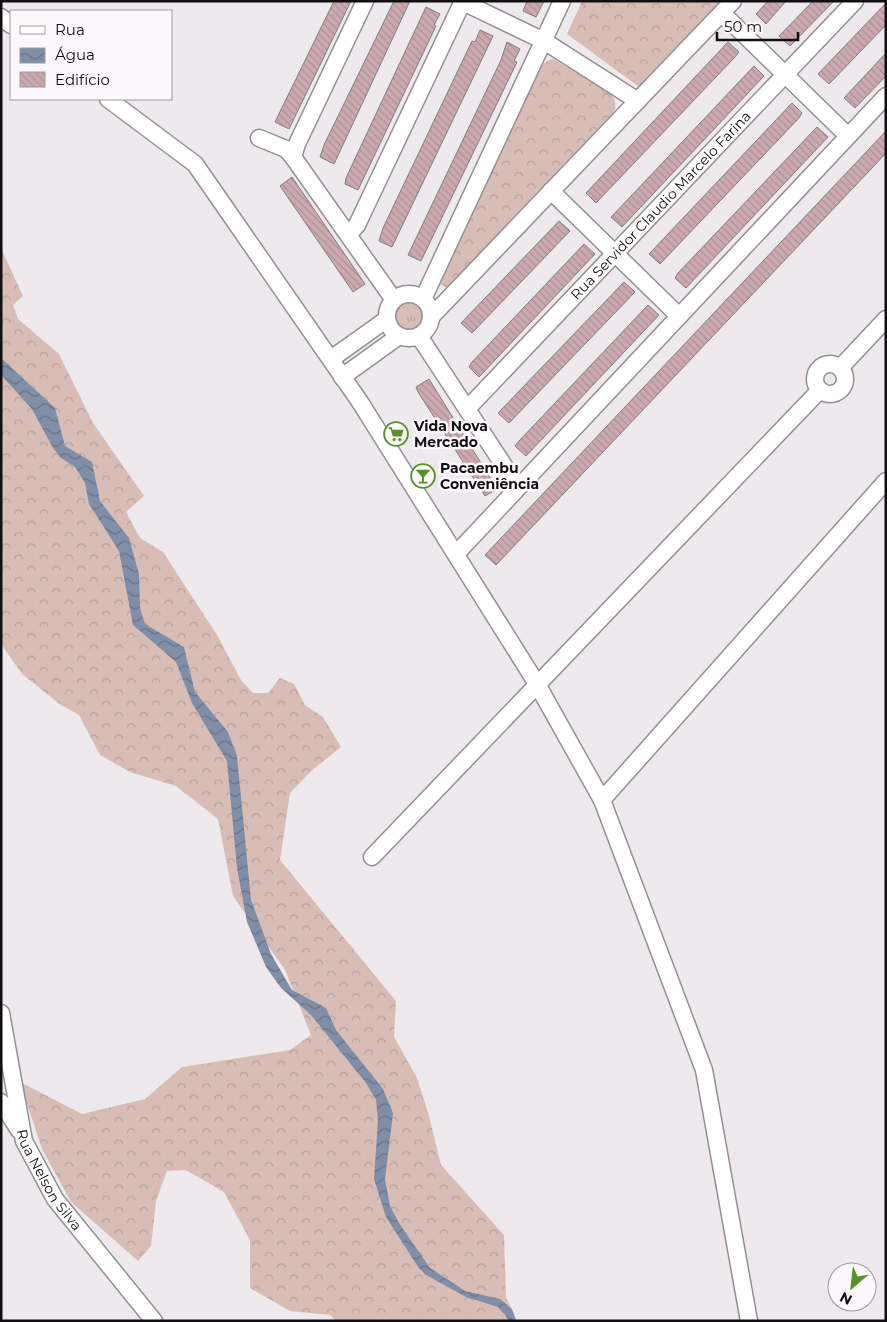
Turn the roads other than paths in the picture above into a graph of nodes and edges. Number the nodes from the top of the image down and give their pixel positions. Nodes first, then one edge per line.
1 (366, 1) edge
2 (562, 1) edge
3 (855, 1) edge
4 (462, 2) edge
5 (727, 7) edge
6 (544, 41) junction
7 (785, 75) junction
8 (886, 96) edge
9 (109, 100) edge
10 (638, 101) junction
11 (848, 136) junction
12 (259, 138) dead end
13 (293, 157) junction
14 (551, 191) junction
15 (349, 234) junction
16 (615, 254) junction
17 (423, 299) junction
18 (394, 300) junction
19 (679, 316) junction
20 (432, 317) junction
21 (886, 319) edge
22 (387, 320) junction
23 (399, 336) junction
24 (419, 336) junction
25 (331, 359) junction
26 (342, 377) junction
27 (467, 409) junction
28 (886, 481) edge
29 (518, 487) junction
30 (456, 554) junction
31 (537, 684) junction
32 (602, 800) junction
33 (372, 857) dead end
34 (1, 1013) edge
35 (1, 1102) edge
36 (23, 1135) junction
37 (154, 1321) edge
38 (749, 1321) edge

1 - 13 street
2 - 6 street
3 - 7 street, Rua Servidor Claudio Marcelo Farina
4 - 6 street
4 - 15 street
5 - 7 street
5 - 10 street
6 - 10 street
6 - 17 street
7 - 11 street
7 - 16 street, Rua Servidor Claudio Marcelo Farina
8 - 11 street
9 - 25 street
10 - 14 street
11 - 19 street
12 - 13 street
13 - 15 street
14 - 16 street
14 - 20 street
15 - 18 street
16 - 19 street
16 - 27 street, Rua Servidor Claudio Marcelo Farina
17 - 18 street
17 - 20 street
18 - 22 street
19 - 29 street
20 - 24 street
21 - 31 street
22 - 23 street
22 - 25 street
23 - 24 street
23 - 26 street
24 - 27 street
25 - 26 street
26 - 30 street
27 - 29 street
28 - 32 street
29 - 30 street
30 - 31 street
31 - 32 street
31 - 33 street
32 - 38 street
34 - 36 street, Rua Nelson Silva
35 - 36 street
36 - 37 street, Rua Nelson Silva

